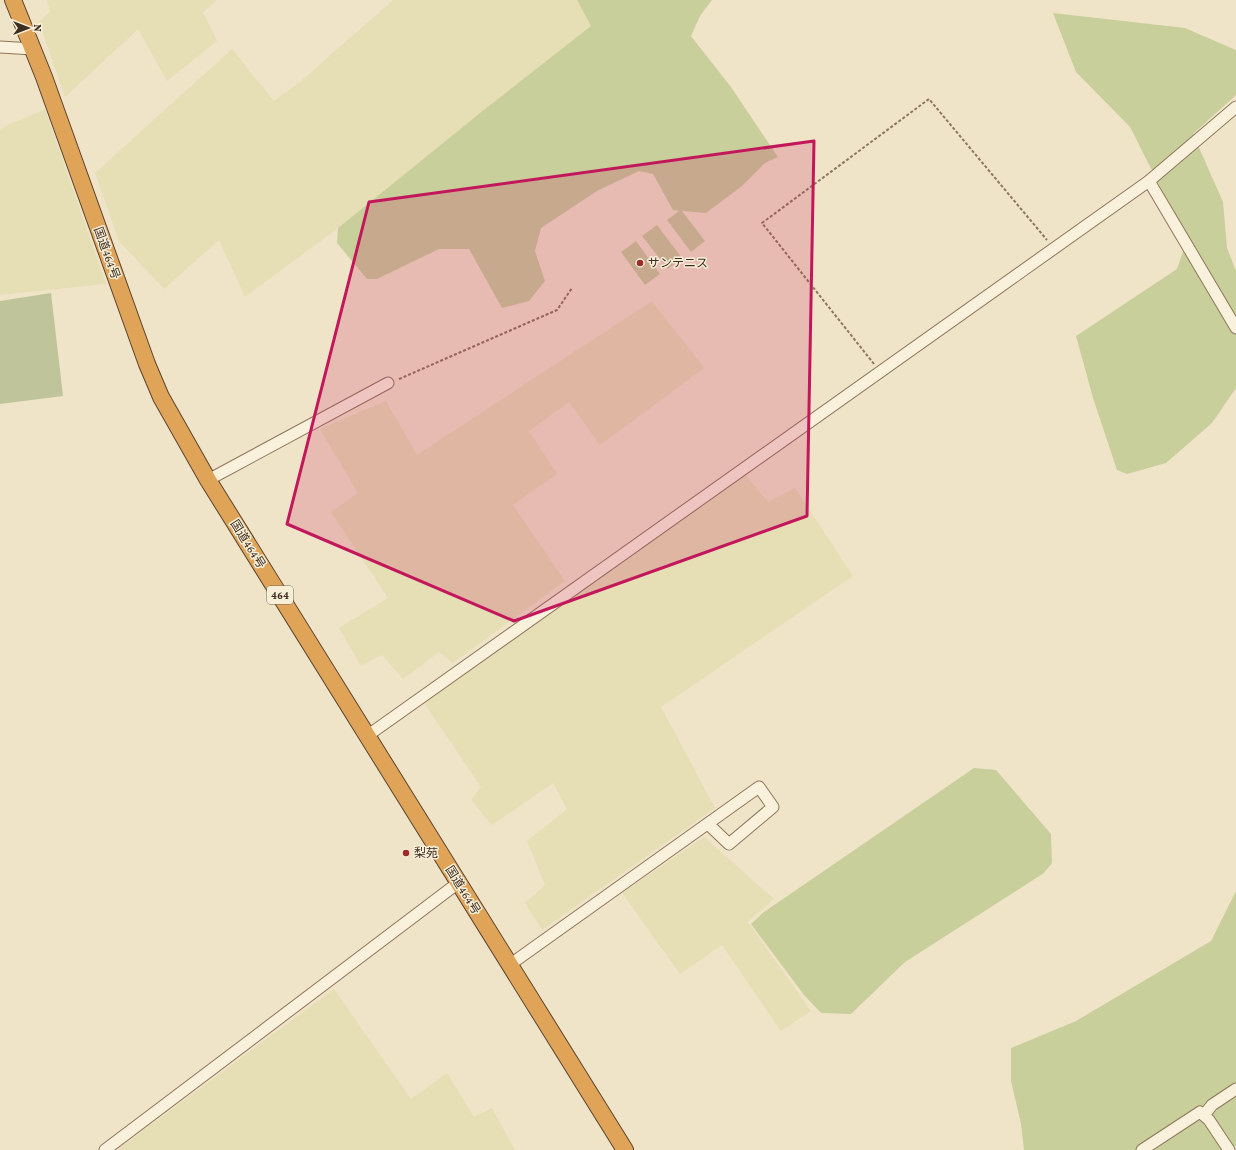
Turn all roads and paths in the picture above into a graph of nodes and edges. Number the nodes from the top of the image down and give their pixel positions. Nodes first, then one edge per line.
1 (13, 0) edge
2 (0, 47) edge
3 (33, 49) junction
4 (1236, 107) edge
5 (1150, 181) junction
6 (1054, 248) junction
7 (572, 288) dead end
8 (1236, 328) edge
9 (880, 371) junction
10 (388, 384) joint
11 (208, 480) junction
12 (367, 736) junction
13 (708, 824) junction
14 (458, 883) junction
15 (510, 965) junction
16 (1236, 1089) edge
17 (1204, 1116) junction
18 (105, 1150) edge
19 (625, 1150) edge
20 (1142, 1150) edge
21 (1230, 1150) edge

1 - 3 highway, 国道464号 / 464
2 - 3 street
3 - 11 highway, 国道464号 / 464
4 - 5 street
5 - 6 street
5 - 8 street
6 - 9 street
6 - 9 path
7 - 10 path
9 - 12 street
10 - 11 street
11 - 12 highway, 国道464号 / 464
12 - 14 highway, 国道464号 / 464
13 - 13 street
13 - 15 street
14 - 15 highway, 国道464号 / 464
14 - 18 street
15 - 19 highway, 国道464号 / 464
16 - 17 street
17 - 20 street
17 - 21 street

